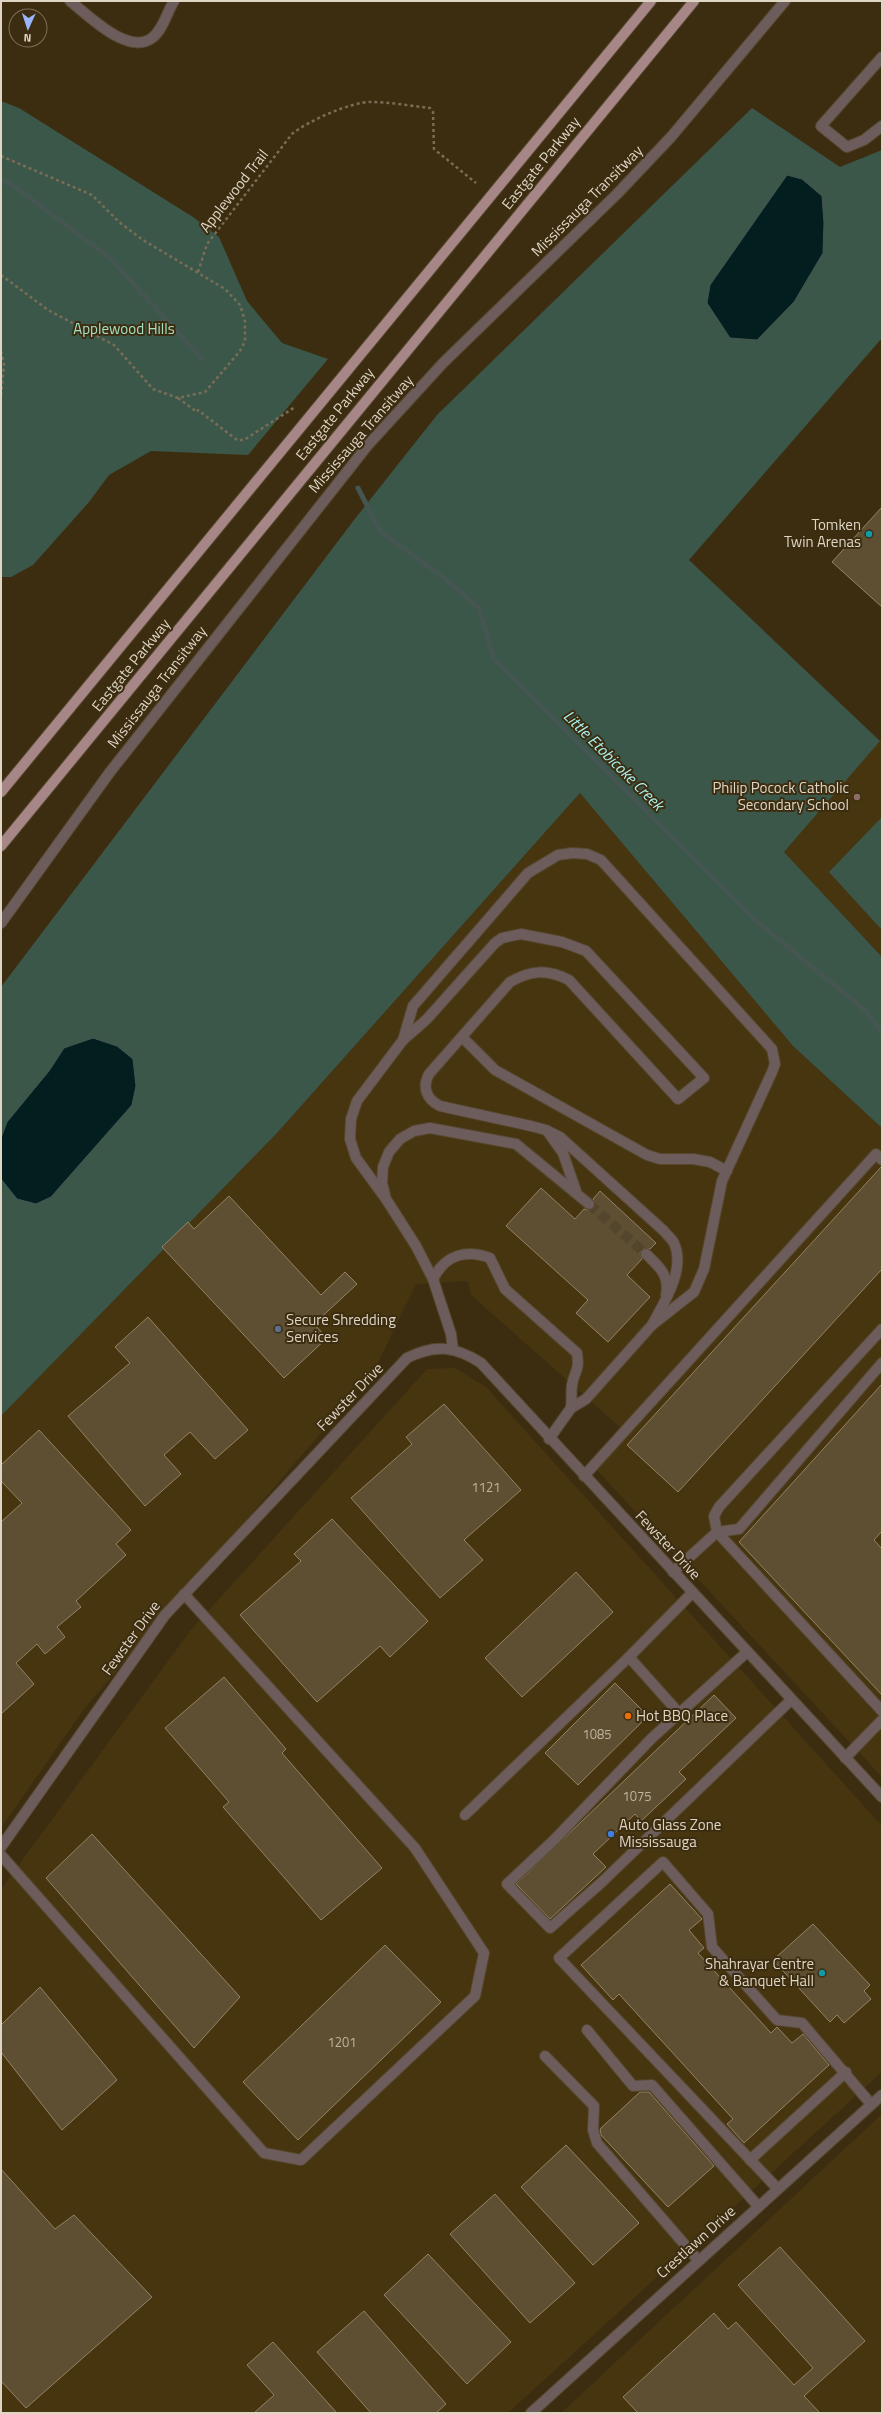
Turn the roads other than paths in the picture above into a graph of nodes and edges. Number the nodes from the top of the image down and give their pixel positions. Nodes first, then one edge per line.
1 (70, 1) edge
2 (174, 1) edge
3 (651, 1) edge
4 (694, 1) edge
5 (785, 1) edge
6 (882, 57) edge
7 (882, 126) edge
8 (1, 792) edge
9 (1, 846) edge
10 (1, 923) edge
11 (462, 1037) junction
12 (402, 1040) junction
13 (546, 1130) junction
14 (882, 1160) edge
15 (727, 1170) junction
16 (576, 1192) junction
17 (386, 1199) junction
18 (589, 1204) tunnel mouth
19 (646, 1254) tunnel mouth
20 (433, 1279) junction
21 (666, 1299) junction
22 (652, 1325) junction
23 (882, 1329) edge
24 (453, 1350) junction
25 (882, 1362) edge
26 (572, 1408) junction
27 (549, 1439) junction
28 (584, 1476) junction
29 (717, 1532) junction
30 (673, 1572) junction
31 (692, 1593) junction
32 (184, 1594) junction
33 (747, 1652) junction
34 (629, 1657) junction
35 (792, 1700) junction
36 (882, 1711) edge
37 (679, 1713) junction
38 (882, 1720) edge
39 (846, 1758) junction
40 (882, 1797) edge
41 (465, 1815) dead end
42 (1, 1847) edge
43 (1, 1855) edge
44 (587, 2030) dead end
45 (545, 2056) dead end
46 (846, 2072) junction
47 (882, 2095) edge
48 (871, 2104) junction
49 (750, 2160) junction
50 (777, 2188) junction
51 (758, 2206) junction
52 (698, 2260) junction
53 (531, 2413) edge

1 - 2 street
3 - 8 main road, Eastgate Parkway
4 - 9 main road, Eastgate Parkway
5 - 10 street, Mississauga Transitway
6 - 7 street
11 - 12 street
11 - 13 street
11 - 15 street
12 - 15 street
12 - 17 street
13 - 16 street
13 - 21 street
14 - 28 street
15 - 22 street
16 - 17 street
16 - 18 street
17 - 20 street
19 - 21 street
20 - 24 street
20 - 26 street
21 - 22 street
22 - 26 street
23 - 29 street
24 - 27 street, Fewster Drive
24 - 32 street, Fewster Drive
25 - 29 street
26 - 27 street
27 - 28 street, Fewster Drive
28 - 30 street, Fewster Drive
29 - 30 street
29 - 36 street
30 - 31 street, Fewster Drive
31 - 33 street, Fewster Drive
31 - 34 street
32 - 42 street, Fewster Drive
32 - 43 street
33 - 35 street, Fewster Drive
33 - 37 street
34 - 37 street
34 - 41 street
35 - 37 street
35 - 39 street, Fewster Drive
38 - 39 street
39 - 40 street, Fewster Drive
44 - 51 street
45 - 52 street
46 - 48 street
46 - 49 street
46 - 49 street
47 - 48 street, Crestlawn Drive
48 - 50 street, Crestlawn Drive
49 - 50 street
50 - 51 street, Crestlawn Drive
51 - 52 street, Crestlawn Drive
52 - 53 street, Crestlawn Drive

